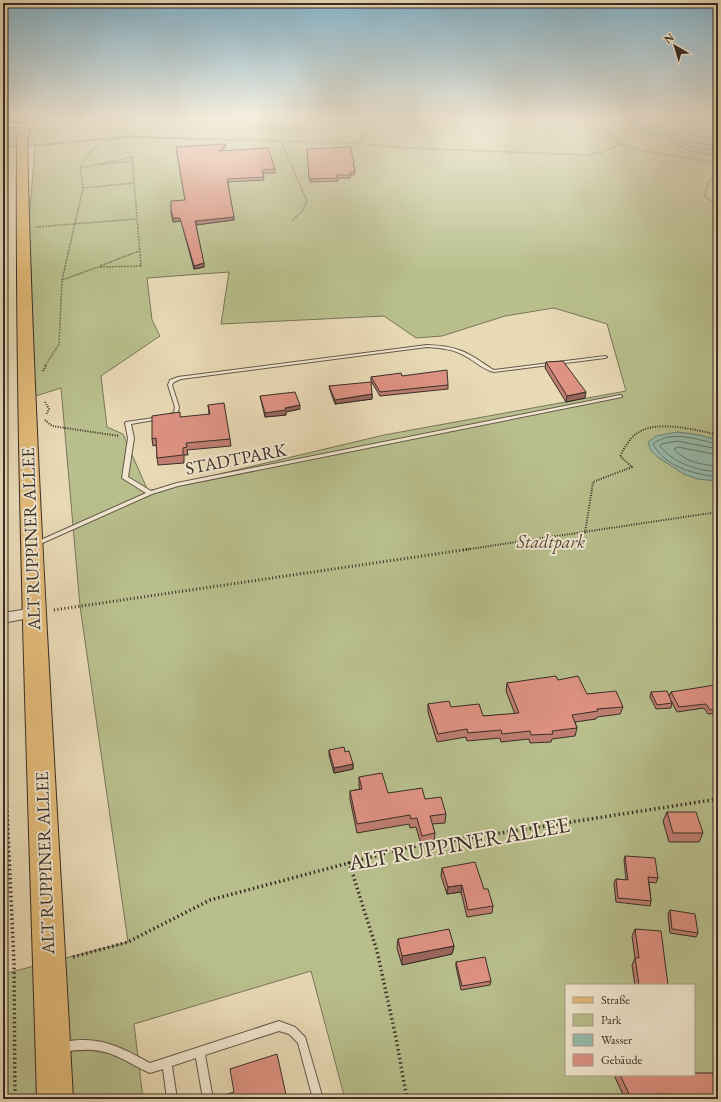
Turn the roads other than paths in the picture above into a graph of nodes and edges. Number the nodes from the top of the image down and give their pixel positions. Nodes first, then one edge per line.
1 (22, 169) edge
2 (605, 357) dead end
3 (620, 396) dead end
4 (150, 494) junction
5 (31, 547) junction
6 (34, 613) junction
7 (3, 618) edge
8 (53, 1049) junction
9 (200, 1052) junction
10 (167, 1063) junction
11 (55, 1099) edge
12 (172, 1099) edge
13 (208, 1099) edge
14 (318, 1099) edge

1 - 5 main road, ALT RUPPINER ALLEE
2 - 4 lane
3 - 4 lane, STADTPARK
4 - 5 lane, STADTPARK
5 - 6 main road, ALT RUPPINER ALLEE
6 - 7 street
6 - 8 main road, ALT RUPPINER ALLEE
8 - 10 lane
8 - 11 main road, ALT RUPPINER ALLEE
9 - 10 lane
9 - 13 lane
9 - 14 lane
10 - 12 lane

